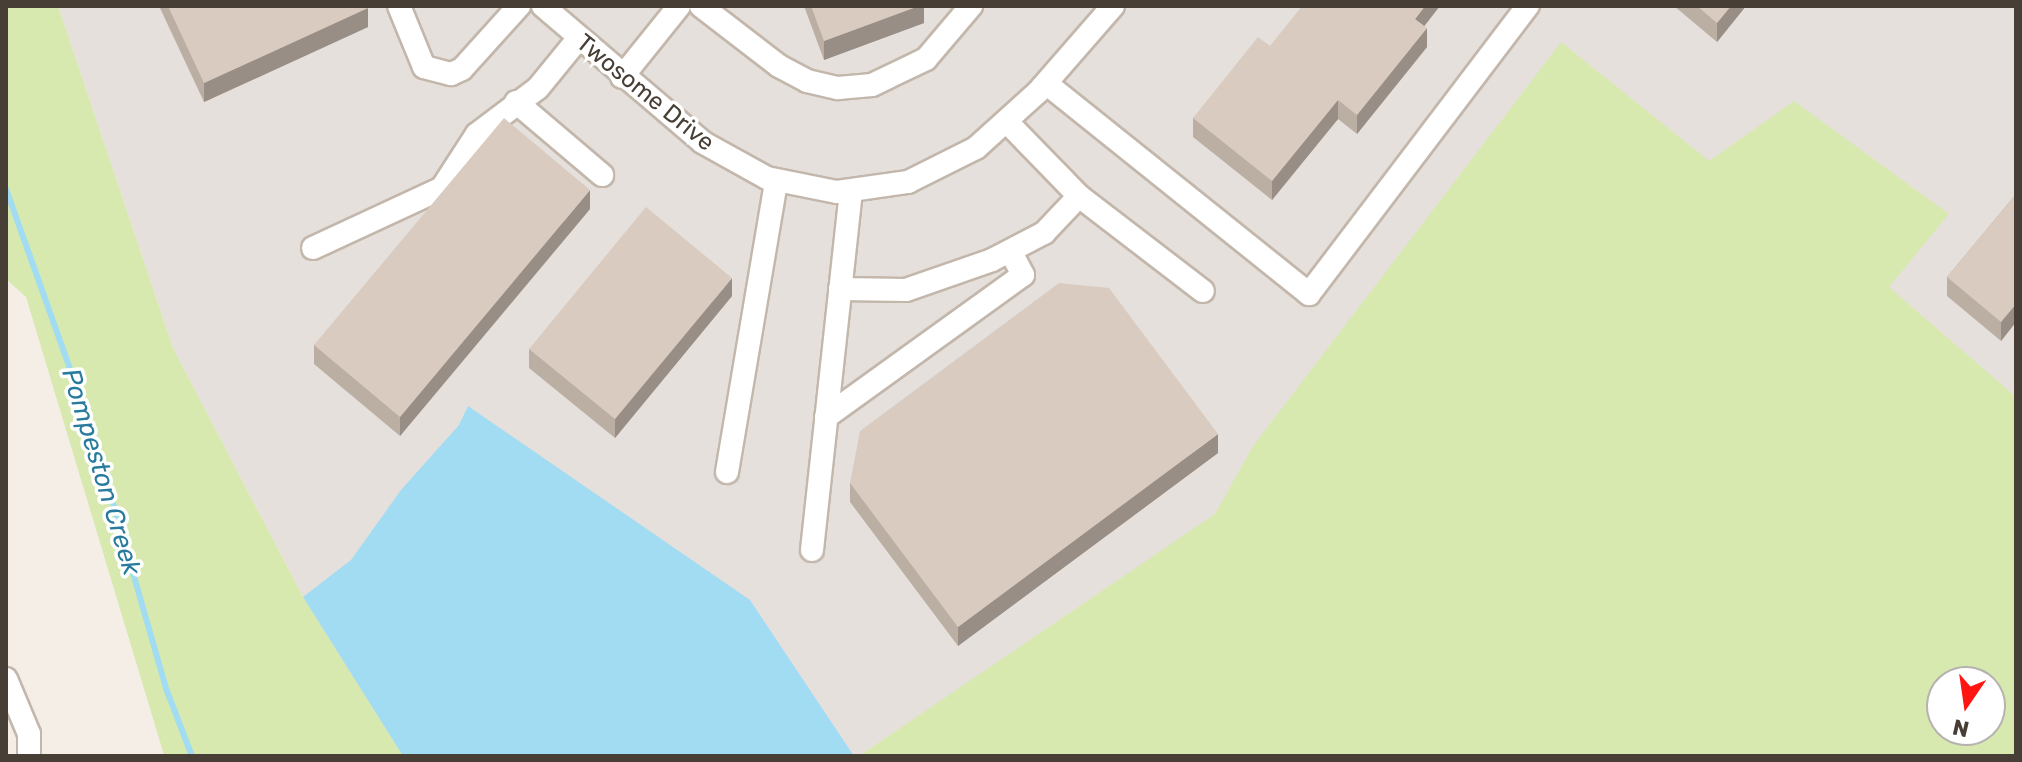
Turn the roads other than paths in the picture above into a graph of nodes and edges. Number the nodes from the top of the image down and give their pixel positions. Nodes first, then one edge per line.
1 (399, 6) edge
2 (519, 6) edge
3 (679, 6) edge
4 (701, 6) edge
5 (971, 6) edge
6 (1113, 6) edge
7 (1528, 6) edge
8 (548, 8) edge
9 (578, 39) junction
10 (622, 77) junction
11 (1047, 84) junction
12 (516, 102) junction
13 (1008, 123) junction
14 (602, 175) dead end
15 (776, 181) junction
16 (851, 191) junction
17 (1079, 196) junction
18 (313, 248) dead end
19 (1010, 251) junction
20 (840, 289) junction
21 (1203, 291) dead end
22 (826, 417) junction
23 (727, 472) dead end
24 (812, 550) dead end
25 (6, 679) edge
26 (29, 756) edge

1 - 2 street
3 - 10 street
4 - 5 street
6 - 11 street, Twosome Drive
7 - 11 street
8 - 9 street, Twosome Drive
9 - 10 street, Twosome Drive
9 - 12 street
10 - 15 street, Twosome Drive
11 - 13 street, Twosome Drive
12 - 14 street
12 - 18 street
13 - 16 street, Twosome Drive
13 - 17 street
15 - 16 street, Twosome Drive
15 - 23 street
16 - 20 street
17 - 19 street
17 - 21 street
19 - 20 street
19 - 22 street
20 - 22 street
22 - 24 street
25 - 26 street

